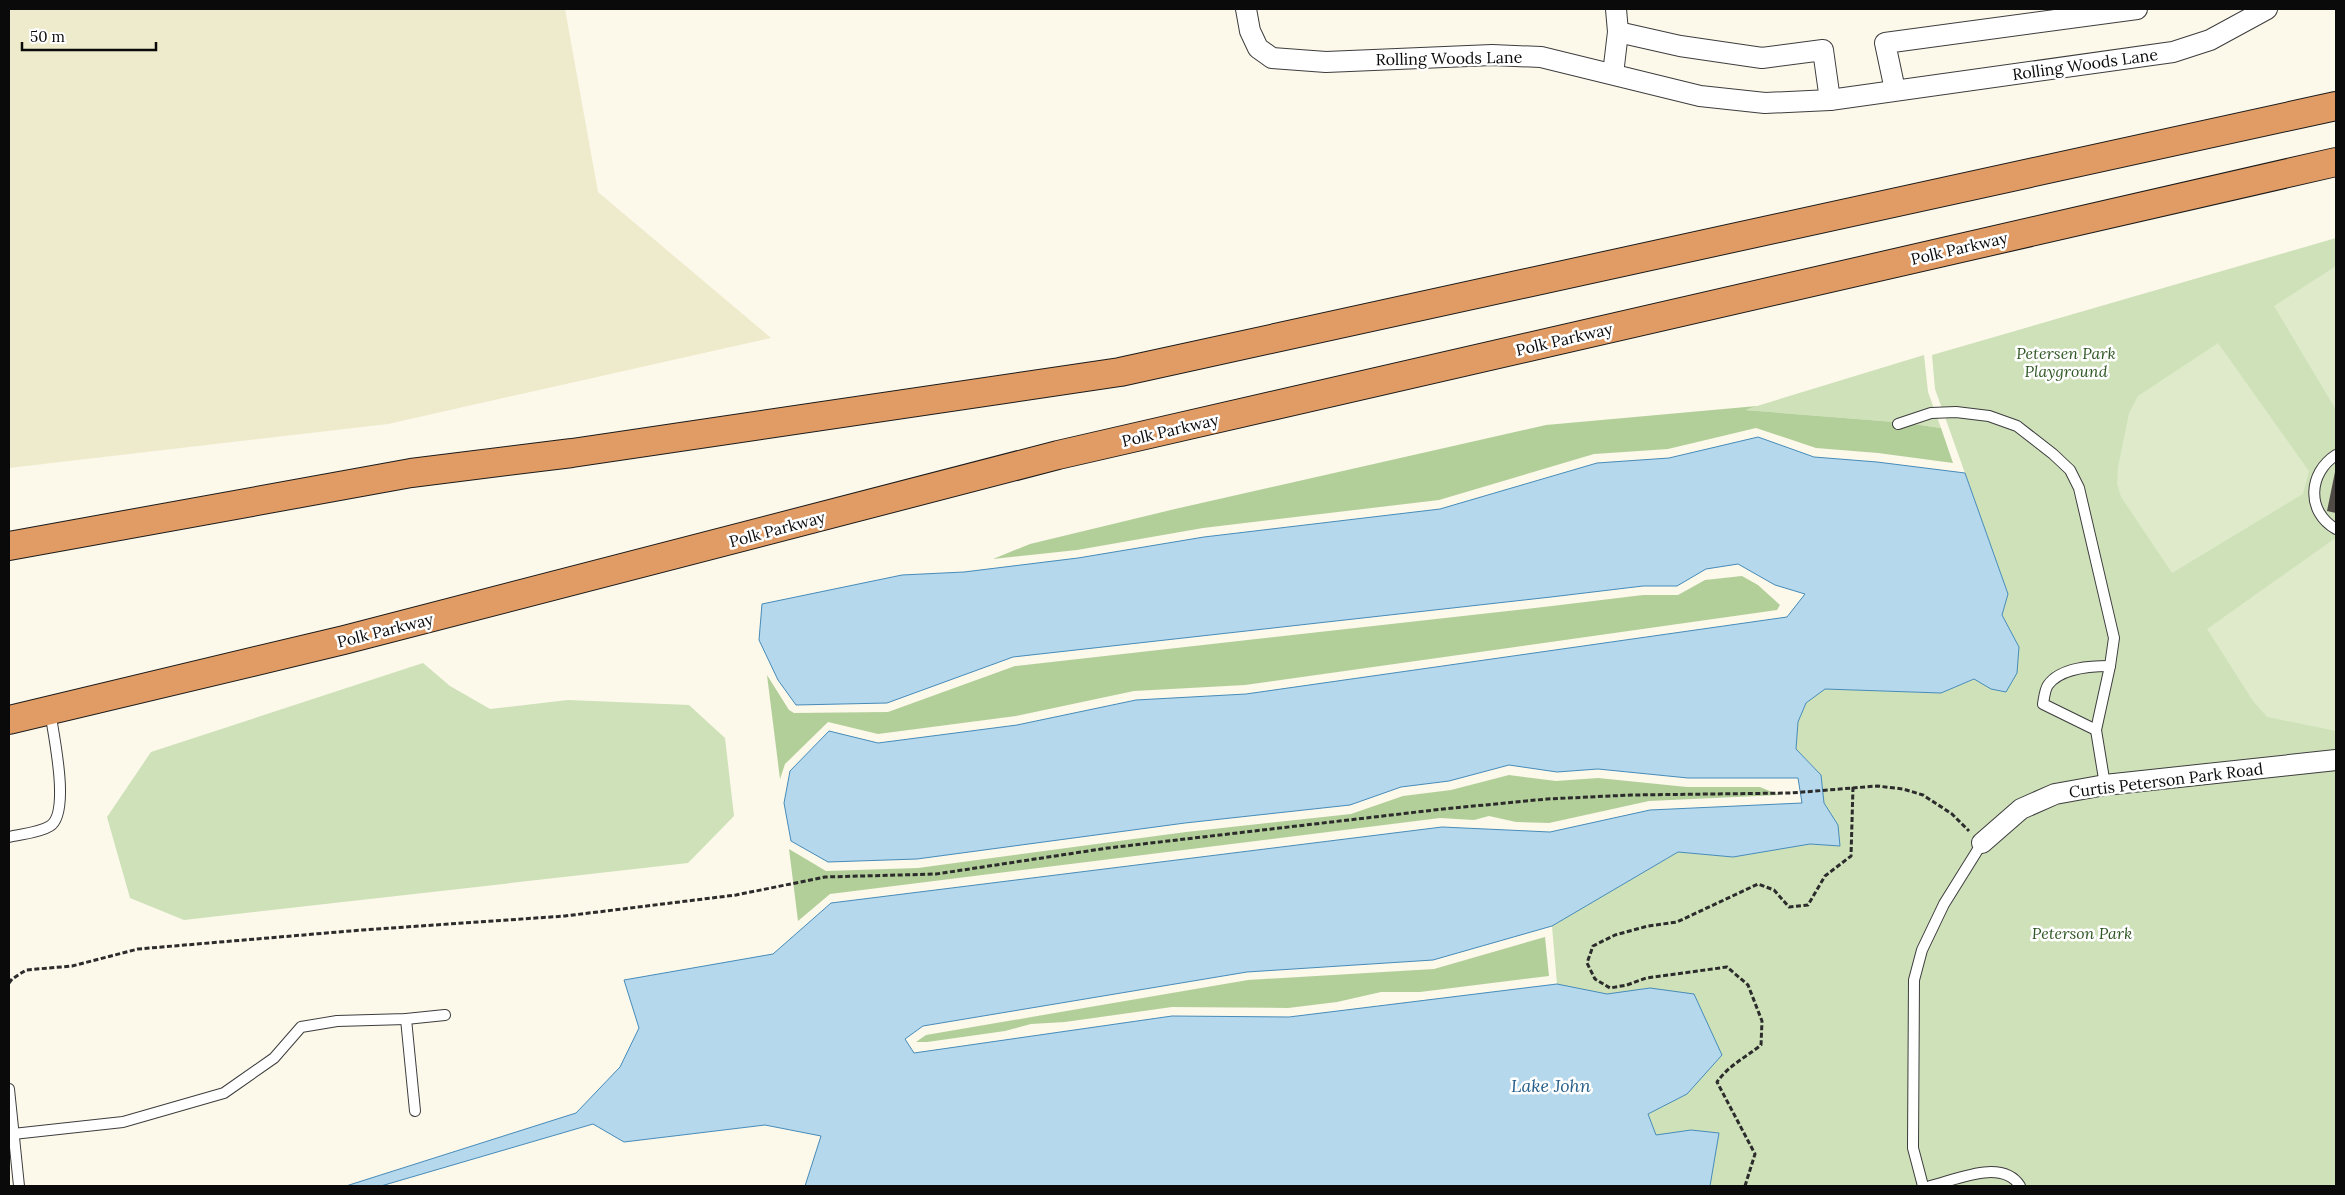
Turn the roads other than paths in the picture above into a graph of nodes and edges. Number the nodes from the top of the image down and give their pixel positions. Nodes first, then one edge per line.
1 (1246, 9) edge
2 (1616, 9) edge
3 (2137, 9) edge
4 (2267, 9) edge
5 (1618, 32) junction
6 (1613, 74) junction
7 (1895, 90) junction
8 (1830, 100) junction
9 (2336, 106) edge
10 (2336, 162) edge
11 (1898, 424) dead end
12 (2336, 455) edge
13 (2336, 530) edge
14 (9, 546) edge
15 (2110, 666) junction
16 (50, 710) junction
17 (9, 720) edge
18 (2096, 730) junction
19 (2336, 760) edge
20 (2105, 785) junction
21 (9, 837) edge
22 (1982, 843) joint
23 (445, 1015) dead end
24 (406, 1019) junction
25 (9, 1089) edge
26 (415, 1111) dead end
27 (13, 1134) junction
28 (19, 1186) edge
29 (1923, 1186) edge
30 (1930, 1186) edge
31 (2020, 1186) edge

1 - 6 street, Rolling Woods Lane
2 - 5 street
3 - 7 street
4 - 7 street, Rolling Woods Lane
5 - 6 street
5 - 8 street
6 - 8 street, Rolling Woods Lane
7 - 8 street, Rolling Woods Lane
9 - 14 highway
10 - 16 highway, Polk Parkway
11 - 15 lane
12 - 13 lane
15 - 18 lane
15 - 18 lane
16 - 17 highway, Polk Parkway
16 - 21 lane
18 - 20 lane
19 - 20 street, Curtis Peterson Park Road
20 - 22 street, Curtis Peterson Park Road
22 - 29 lane, Curtis Peterson Park Road
23 - 24 lane
24 - 26 lane
24 - 27 lane
25 - 27 lane
27 - 28 lane
30 - 31 lane

